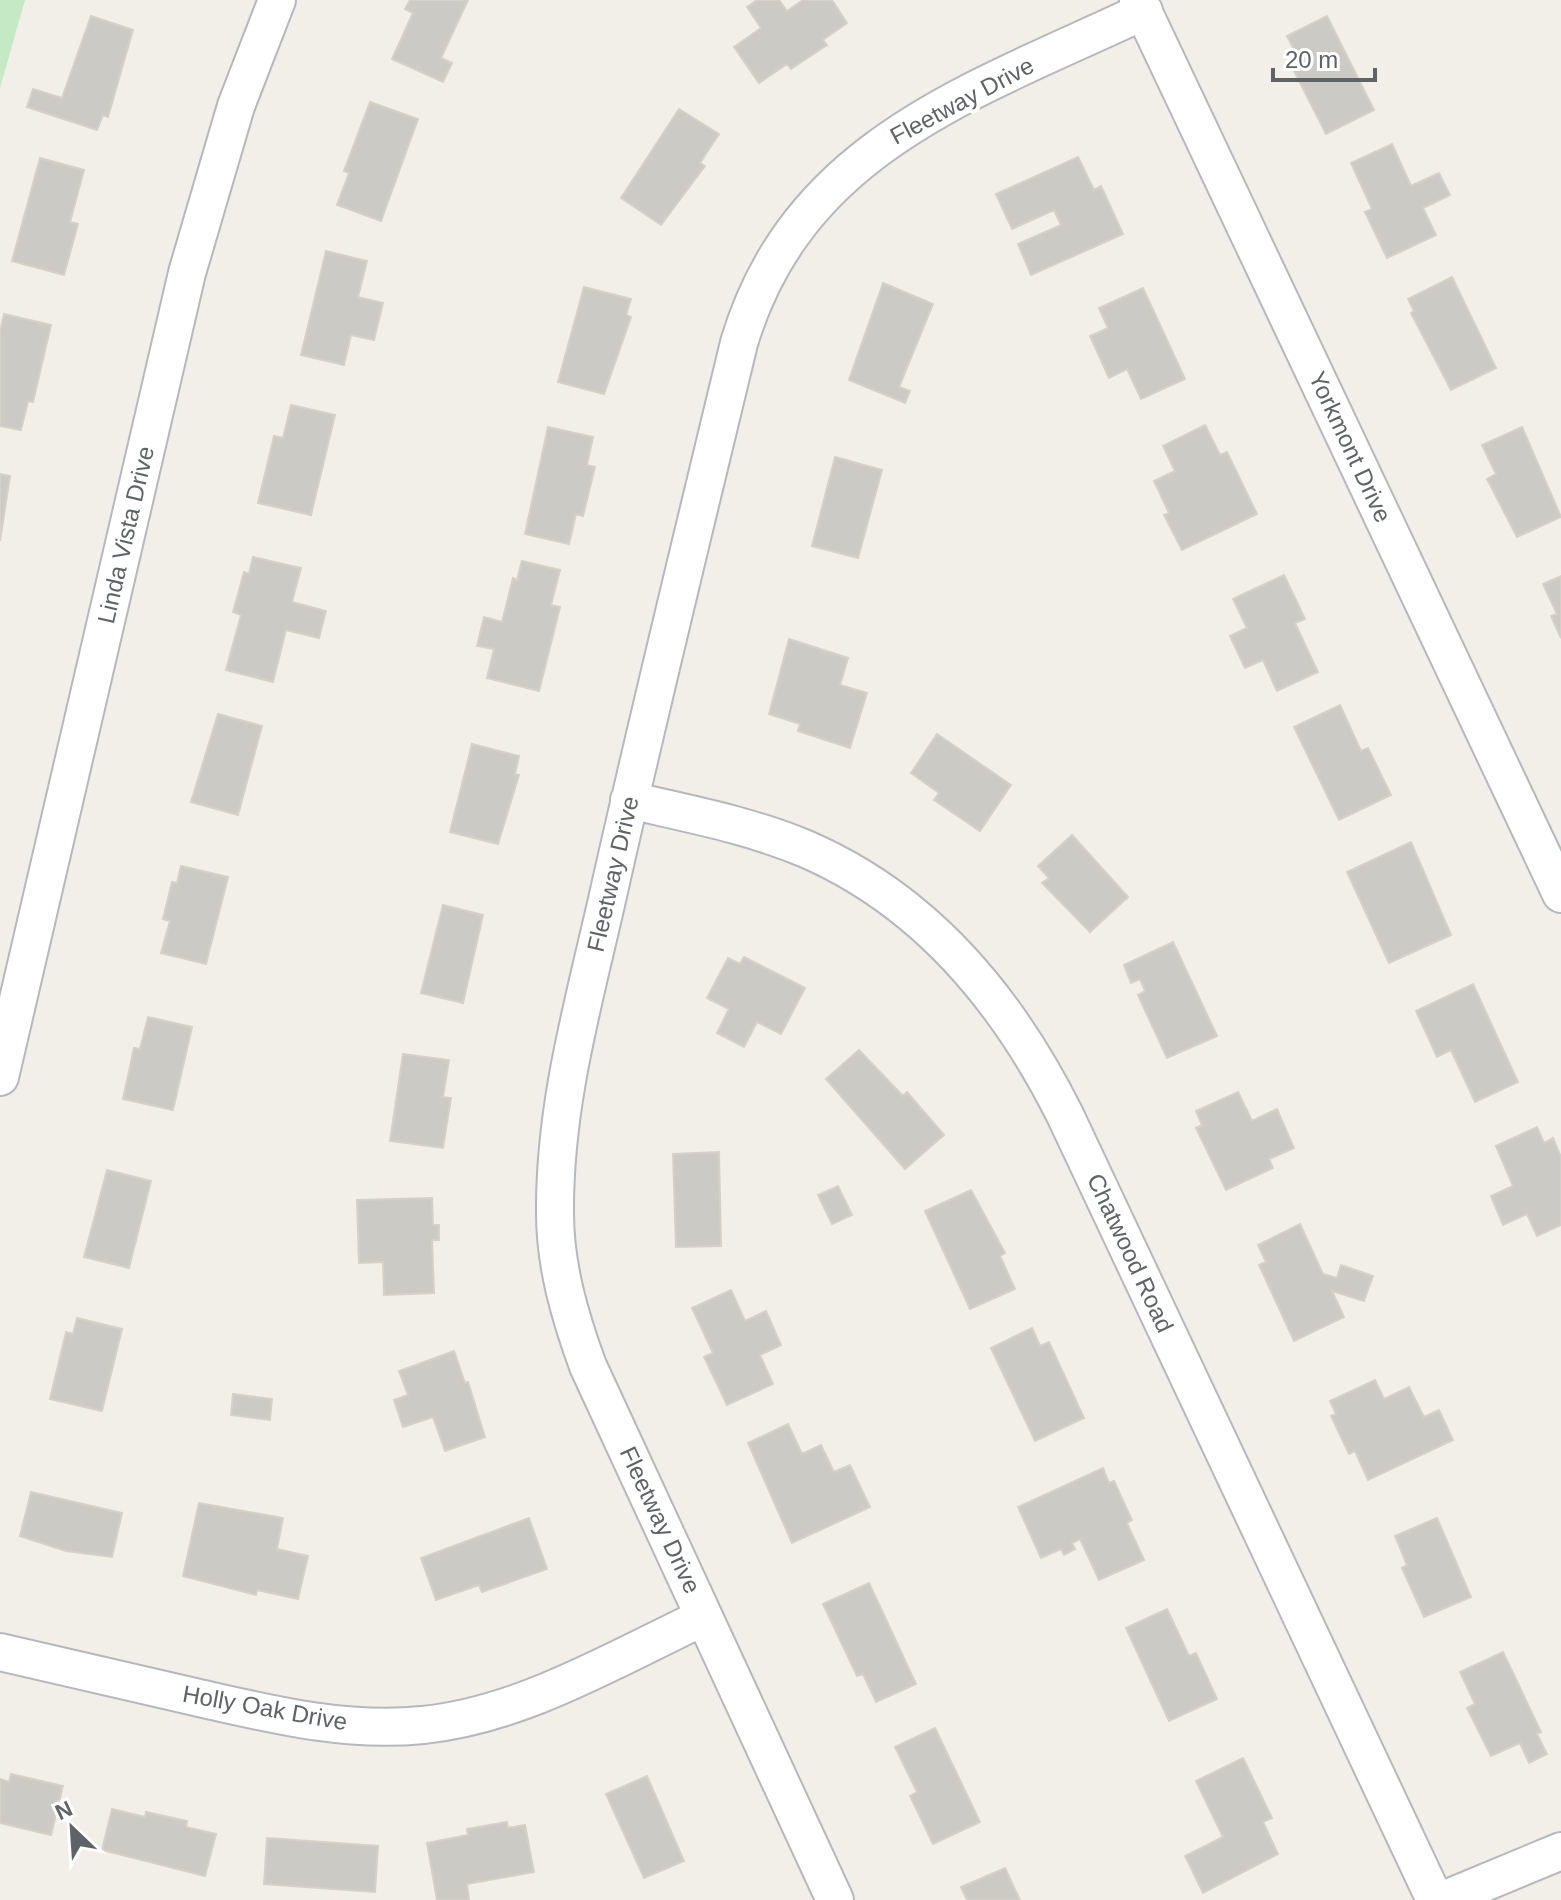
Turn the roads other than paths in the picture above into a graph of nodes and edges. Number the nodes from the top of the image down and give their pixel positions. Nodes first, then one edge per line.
1 (277, 0) edge
2 (1141, 6) edge
3 (629, 800) junction
4 (1561, 894) edge
5 (0, 1077) edge
6 (704, 1617) junction
7 (0, 1652) edge
8 (1561, 1851) edge
9 (835, 1900) edge
10 (1435, 1900) edge
11 (1443, 1900) edge

1 - 5 street, Linda Vista Drive
2 - 3 street, Fleetway Drive
2 - 4 street, Yorkmont Drive
3 - 6 street, Fleetway Drive
3 - 10 street, Chatwood Road
6 - 7 street, Holly Oak Drive
6 - 9 street, Fleetway Drive
8 - 11 street

